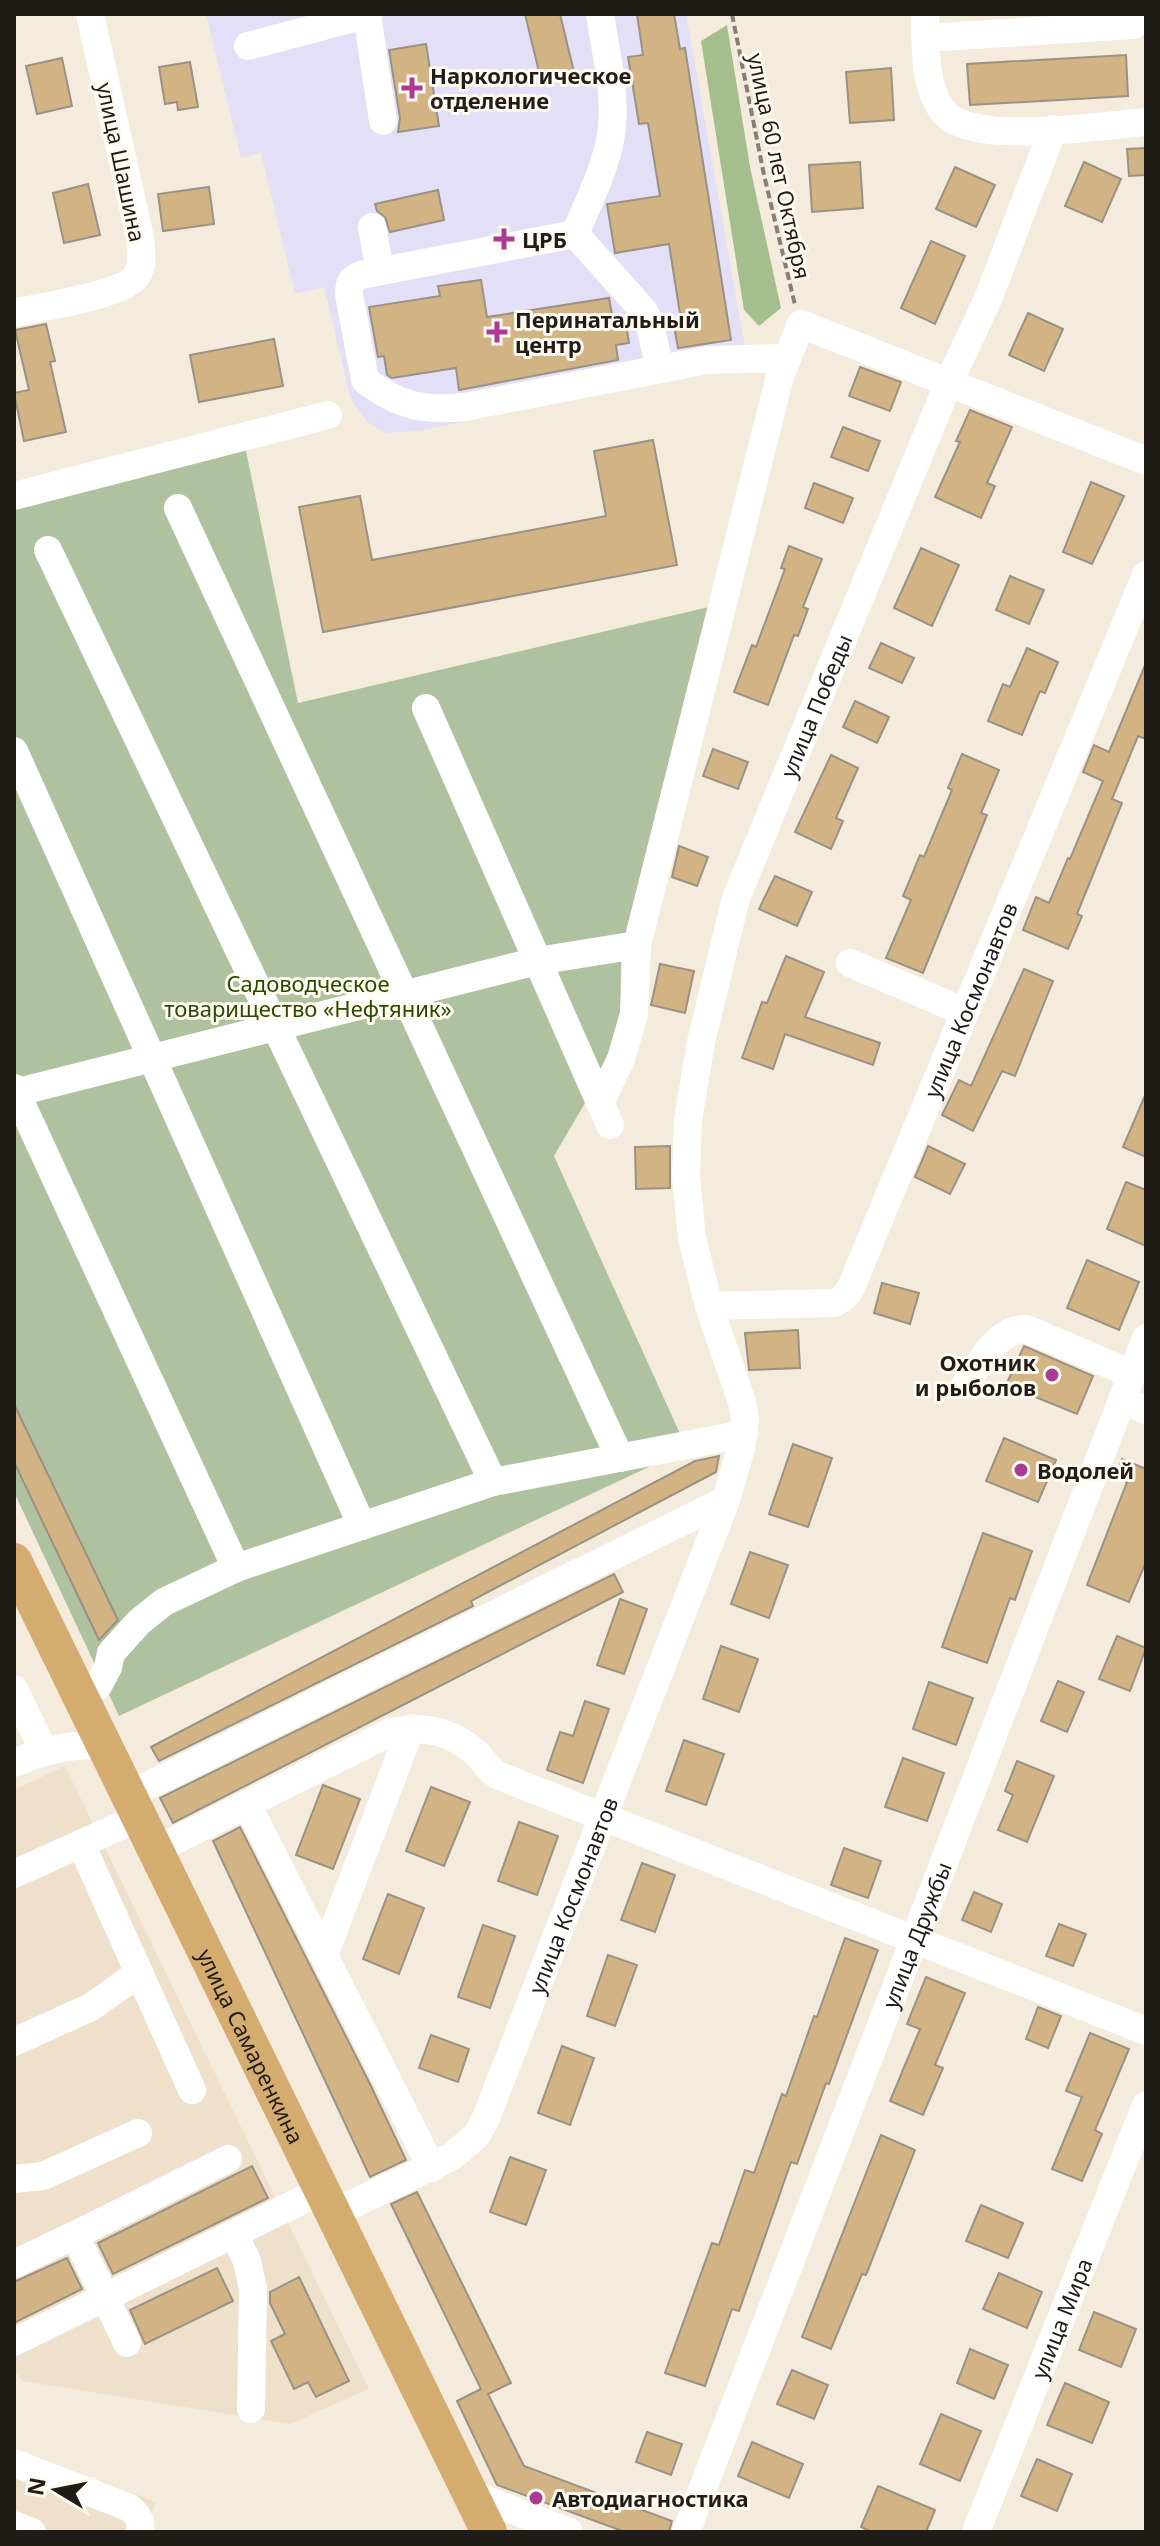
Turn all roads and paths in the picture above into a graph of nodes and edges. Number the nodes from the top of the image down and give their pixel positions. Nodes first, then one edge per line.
1 (90, 14) edge
2 (368, 14) edge
3 (600, 14) edge
4 (732, 14) edge
5 (1066, 22) edge
6 (1133, 25) dead end
7 (925, 26) edge
8 (248, 46) dead end
9 (383, 121) dead end
10 (1146, 122) edge
11 (1053, 129) junction
12 (372, 227) dead end
13 (575, 234) junction
14 (380, 271) junction
15 (14, 313) edge
16 (801, 324) junction
17 (787, 358) junction
18 (660, 369) junction
19 (949, 382) junction
20 (328, 415) dead end
21 (1146, 461) edge
22 (14, 496) edge
23 (178, 508) dead end
24 (48, 550) dead end
25 (1146, 575) edge
26 (426, 708) dead end
27 (14, 751) edge
28 (637, 945) junction
29 (537, 961) junction
30 (850, 963) dead end
31 (405, 996) junction
32 (965, 1012) junction
33 (275, 1027) junction
34 (152, 1058) junction
35 (15, 1091) edge
36 (709, 1306) junction
37 (1146, 1338) edge
38 (1132, 1374) junction
39 (965, 1385) dead end
40 (1134, 1405) edge
41 (744, 1434) junction
42 (620, 1458) junction
43 (493, 1482) junction
44 (726, 1500) junction
45 (362, 1526) junction
46 (14, 1561) edge
47 (236, 1568) junction
48 (14, 1690) edge
49 (80, 1694) junction
50 (411, 1728) junction
51 (104, 1745) junction
52 (43, 1750) junction
53 (14, 1763) edge
54 (247, 1804) junction
55 (134, 1806) junction
56 (603, 1816) junction
57 (81, 1844) junction
58 (156, 1850) junction
59 (14, 1874) edge
60 (914, 1939) junction
61 (324, 1955) junction
62 (139, 1973) junction
63 (1146, 2031) edge
64 (14, 2042) edge
65 (192, 2090) dead end
66 (1146, 2105) edge
67 (138, 2133) dead end
68 (228, 2159) dead end
69 (432, 2168) junction
70 (14, 2179) edge
71 (328, 2202) junction
72 (234, 2234) junction
73 (75, 2235) junction
74 (14, 2264) edge
75 (105, 2297) junction
76 (14, 2342) edge
77 (127, 2343) dead end
78 (251, 2409) dead end
79 (14, 2463) edge
80 (469, 2493) junction
81 (14, 2525) edge
82 (32, 2532) edge
83 (140, 2532) edge
84 (489, 2532) edge
85 (569, 2532) edge
86 (686, 2532) edge
87 (976, 2532) edge

1 - 15 street, улица Шашина
2 - 8 street
2 - 9 street
3 - 13 street
4 - 16 path, улица 60 лет Октября
5 - 6 street
5 - 7 street
7 - 11 street
10 - 11 street
11 - 19 street, улица Победы
12 - 14 street
13 - 14 street
13 - 18 street
14 - 18 street
16 - 17 street
16 - 19 street
17 - 18 street
17 - 28 street
19 - 21 street
19 - 36 street, улица Победы
20 - 22 street
23 - 31 street
24 - 33 street
25 - 32 street, улица Космонавтов
26 - 29 street
27 - 34 street
28 - 29 street
28 - 29 street
29 - 31 street
30 - 32 street
31 - 33 street
31 - 42 street
32 - 36 street, улица Космонавтов
33 - 34 street
33 - 43 street
34 - 35 street
34 - 45 street
35 - 47 street
36 - 41 street, улица Победы
37 - 38 street, улица Дружбы
38 - 39 street
38 - 40 street, улица Дружбы
40 - 60 street, улица Дружбы
41 - 42 street
41 - 44 street, улица Космонавтов
42 - 43 street
43 - 45 street
44 - 55 street
44 - 56 street, улица Космонавтов
45 - 47 street
46 - 49 main road, улица Самаренкина
47 - 49 street
48 - 52 street
49 - 51 main road, улица Самаренкина
50 - 54 street
50 - 56 street
50 - 61 street
51 - 52 street
51 - 55 main road, улица Самаренкина
52 - 53 street
54 - 58 street
54 - 61 street
55 - 57 street
55 - 58 main road, улица Самаренкина
56 - 60 street
56 - 69 street, улица Космонавтов
57 - 59 street
57 - 62 street
58 - 71 main road, улица Самаренкина
60 - 63 street
60 - 86 street, улица Дружбы
61 - 69 street
62 - 64 street
62 - 65 street
66 - 87 street, улица Мира
67 - 70 street
68 - 73 street
69 - 71 street, улица Космонавтов
71 - 72 street, улица Космонавтов
71 - 80 main road, улица Самаренкина
72 - 75 street, улица Космонавтов
72 - 78 street
73 - 74 street
73 - 75 street
75 - 76 street, улица Космонавтов
75 - 77 street
79 - 83 street
80 - 84 main road, улица Самаренкина
80 - 85 street
81 - 82 street

